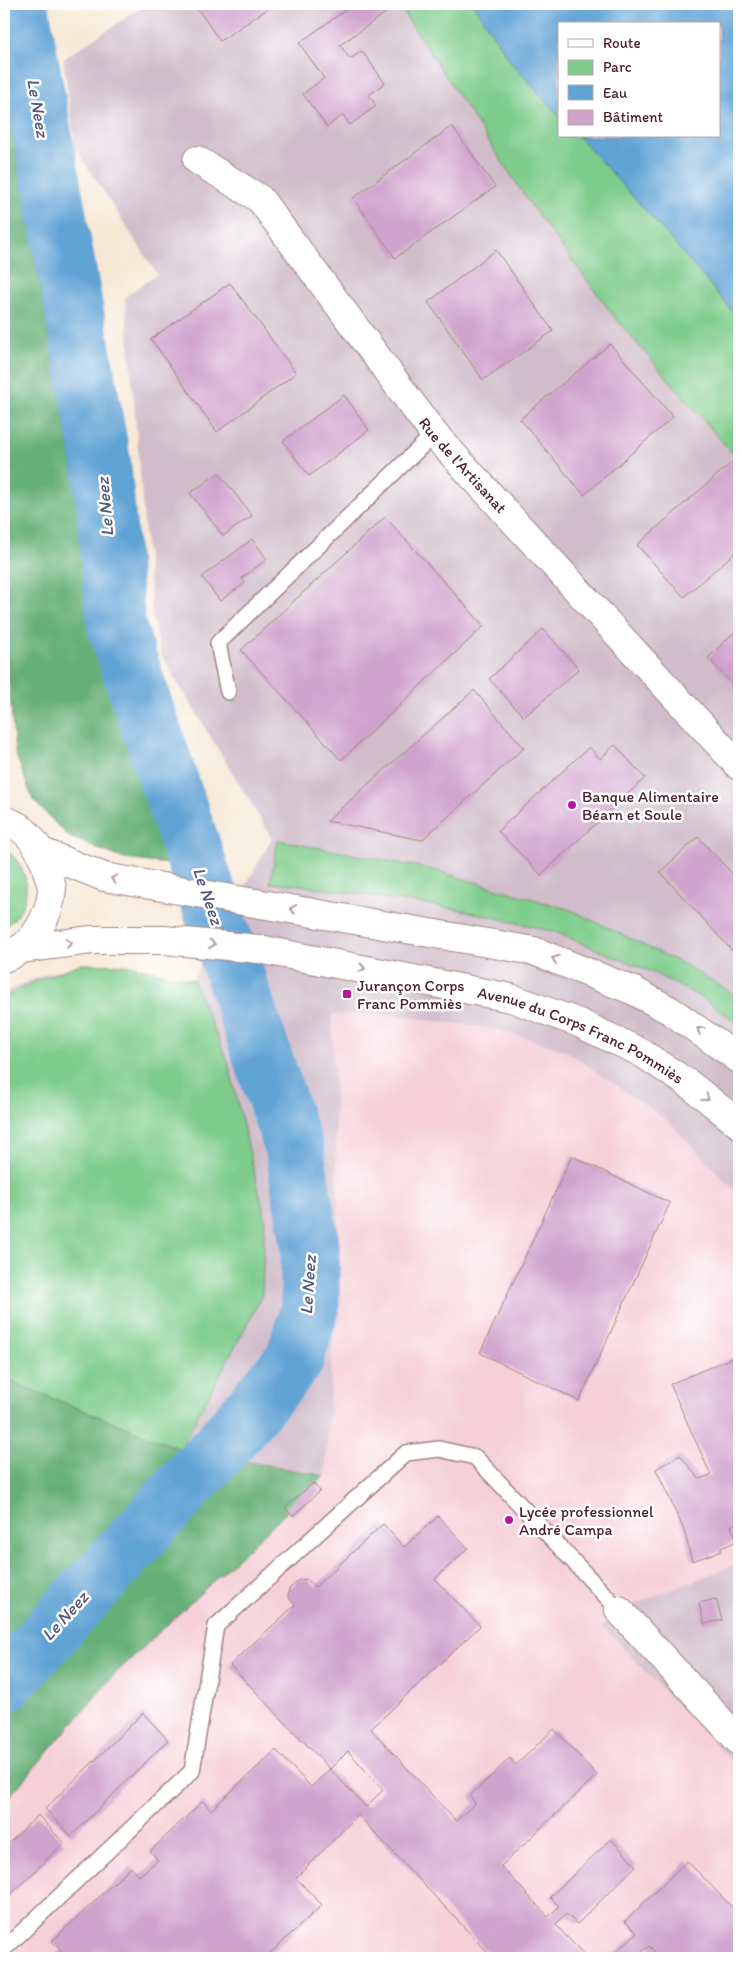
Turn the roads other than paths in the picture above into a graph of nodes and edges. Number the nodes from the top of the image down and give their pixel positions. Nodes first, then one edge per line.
1 (197, 160) dead end
2 (434, 434) junction
3 (228, 692) dead end
4 (739, 766) edge
5 (5, 818) edge
6 (42, 852) junction
7 (12, 954) edge
8 (739, 1059) edge
9 (739, 1124) edge
10 (619, 1610) joint
11 (739, 1741) edge
12 (4, 1949) edge

1 - 2 main road, Rue de l'Artisanat
2 - 3 lane
2 - 4 main road, Rue de l'Artisanat
5 - 6 main road
6 - 7 main road
8 -> 6 main road
7 -> 9 main road, Avenue du Corps Franc Pommiès
10 - 11 main road
10 - 12 lane

